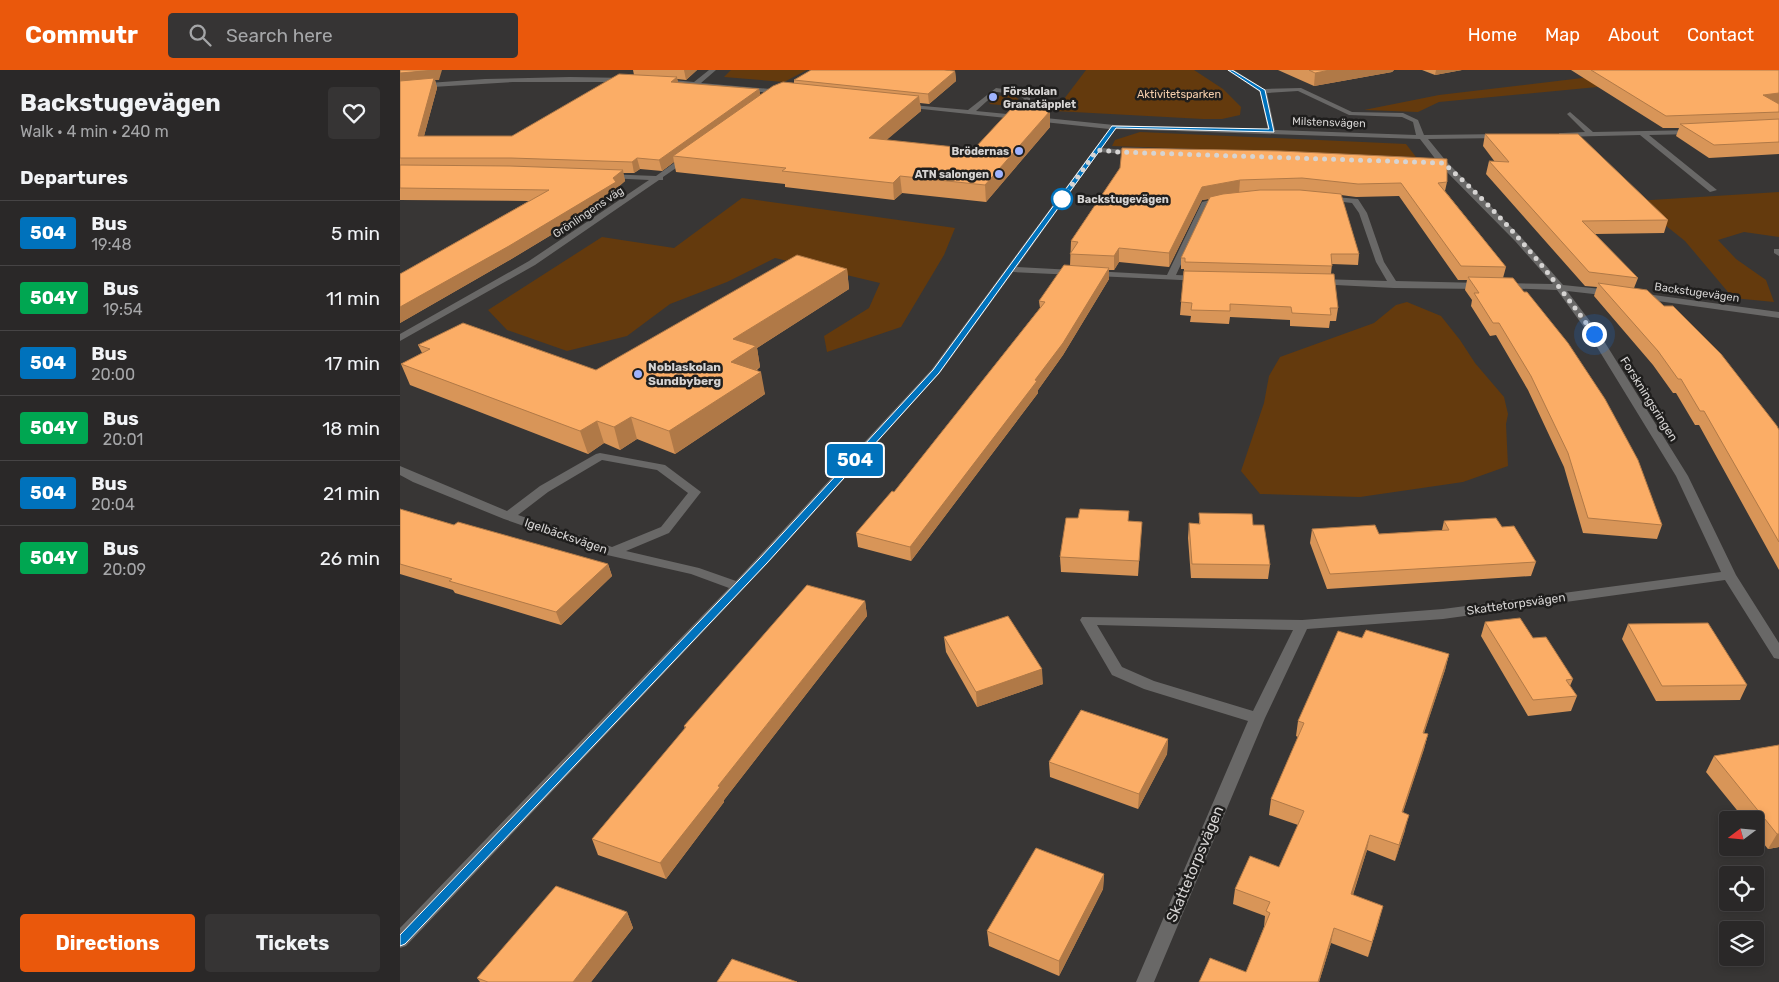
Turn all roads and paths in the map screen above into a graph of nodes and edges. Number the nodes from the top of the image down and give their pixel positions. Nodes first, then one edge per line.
1 (713, 70) edge
2 (1230, 70) edge
3 (635, 80) edge
4 (652, 80) edge
5 (695, 84) junction
6 (400, 87) edge
7 (1263, 91) junction
8 (779, 92) junction
9 (789, 93) edge
10 (771, 97) edge
11 (892, 104) edge
12 (970, 112) junction
13 (1570, 114) dead end
14 (1010, 115) junction
15 (1114, 127) junction
16 (1272, 131) junction
17 (1703, 131) edge
18 (1643, 134) junction
19 (1592, 135) junction
20 (1512, 136) edge
21 (1552, 136) edge
22 (1423, 137) junction
23 (1097, 150) junction
24 (1148, 153) edge
25 (692, 155) edge
26 (1431, 162) edge
27 (1443, 163) junction
28 (601, 176) edge
29 (660, 178) junction
30 (1713, 190) dead end
31 (1235, 197) edge
32 (1318, 198) edge
33 (1012, 269) junction
34 (1170, 278) junction
35 (1209, 279) edge
36 (1306, 282) edge
37 (1394, 284) junction
38 (1560, 287) junction
39 (1779, 315) edge
40 (400, 338) edge
41 (400, 470) edge
42 (508, 516) junction
43 (612, 552) junction
44 (1729, 575) junction
45 (737, 586) junction
46 (1302, 625) junction
47 (1779, 654) edge
48 (1257, 718) junction
49 (400, 940) edge
50 (1145, 982) edge

1 - 5 street
2 - 7 street
3 - 6 street
4 - 5 street
5 - 8 street
7 - 16 street
7 - 22 street, Forskningsringen
8 - 9 street
8 - 10 street
11 - 12 street, Milstensvägen
12 - 14 street, Milstensvägen
12 - 14 street
13 - 19 street
14 - 15 street, Milstensvägen
15 - 16 street, Milstensvägen
15 - 23 street
16 - 22 street, Milstensvägen
17 - 18 street
18 - 19 street
18 - 30 street
19 - 21 street
20 - 22 street, Milstensvägen
22 - 27 street, Forskningsringen
23 - 24 street
23 - 33 street
25 - 29 street, Grönlingens väg
26 - 27 street
27 - 38 street, Forskningsringen
28 - 29 street
29 - 40 street, Grönlingens väg
31 - 34 street
32 - 37 street
33 - 34 street
33 - 45 street
34 - 35 street
36 - 37 street, Backstugevägen
37 - 38 street, Backstugevägen
38 - 39 street, Backstugevägen
38 - 44 street, Forskningsringen
41 - 42 street, Igelbäcksvägen
42 - 43 street, Igelbäcksvägen
42 - 43 street
43 - 45 street, Igelbäcksvägen
44 - 46 street, Skattetorpsvägen
44 - 47 street, Forskningsringen
45 - 49 street
46 - 48 street, Skattetorpsvägen
46 - 48 street, Skattetorpsvägen
48 - 50 street, Skattetorpsvägen

